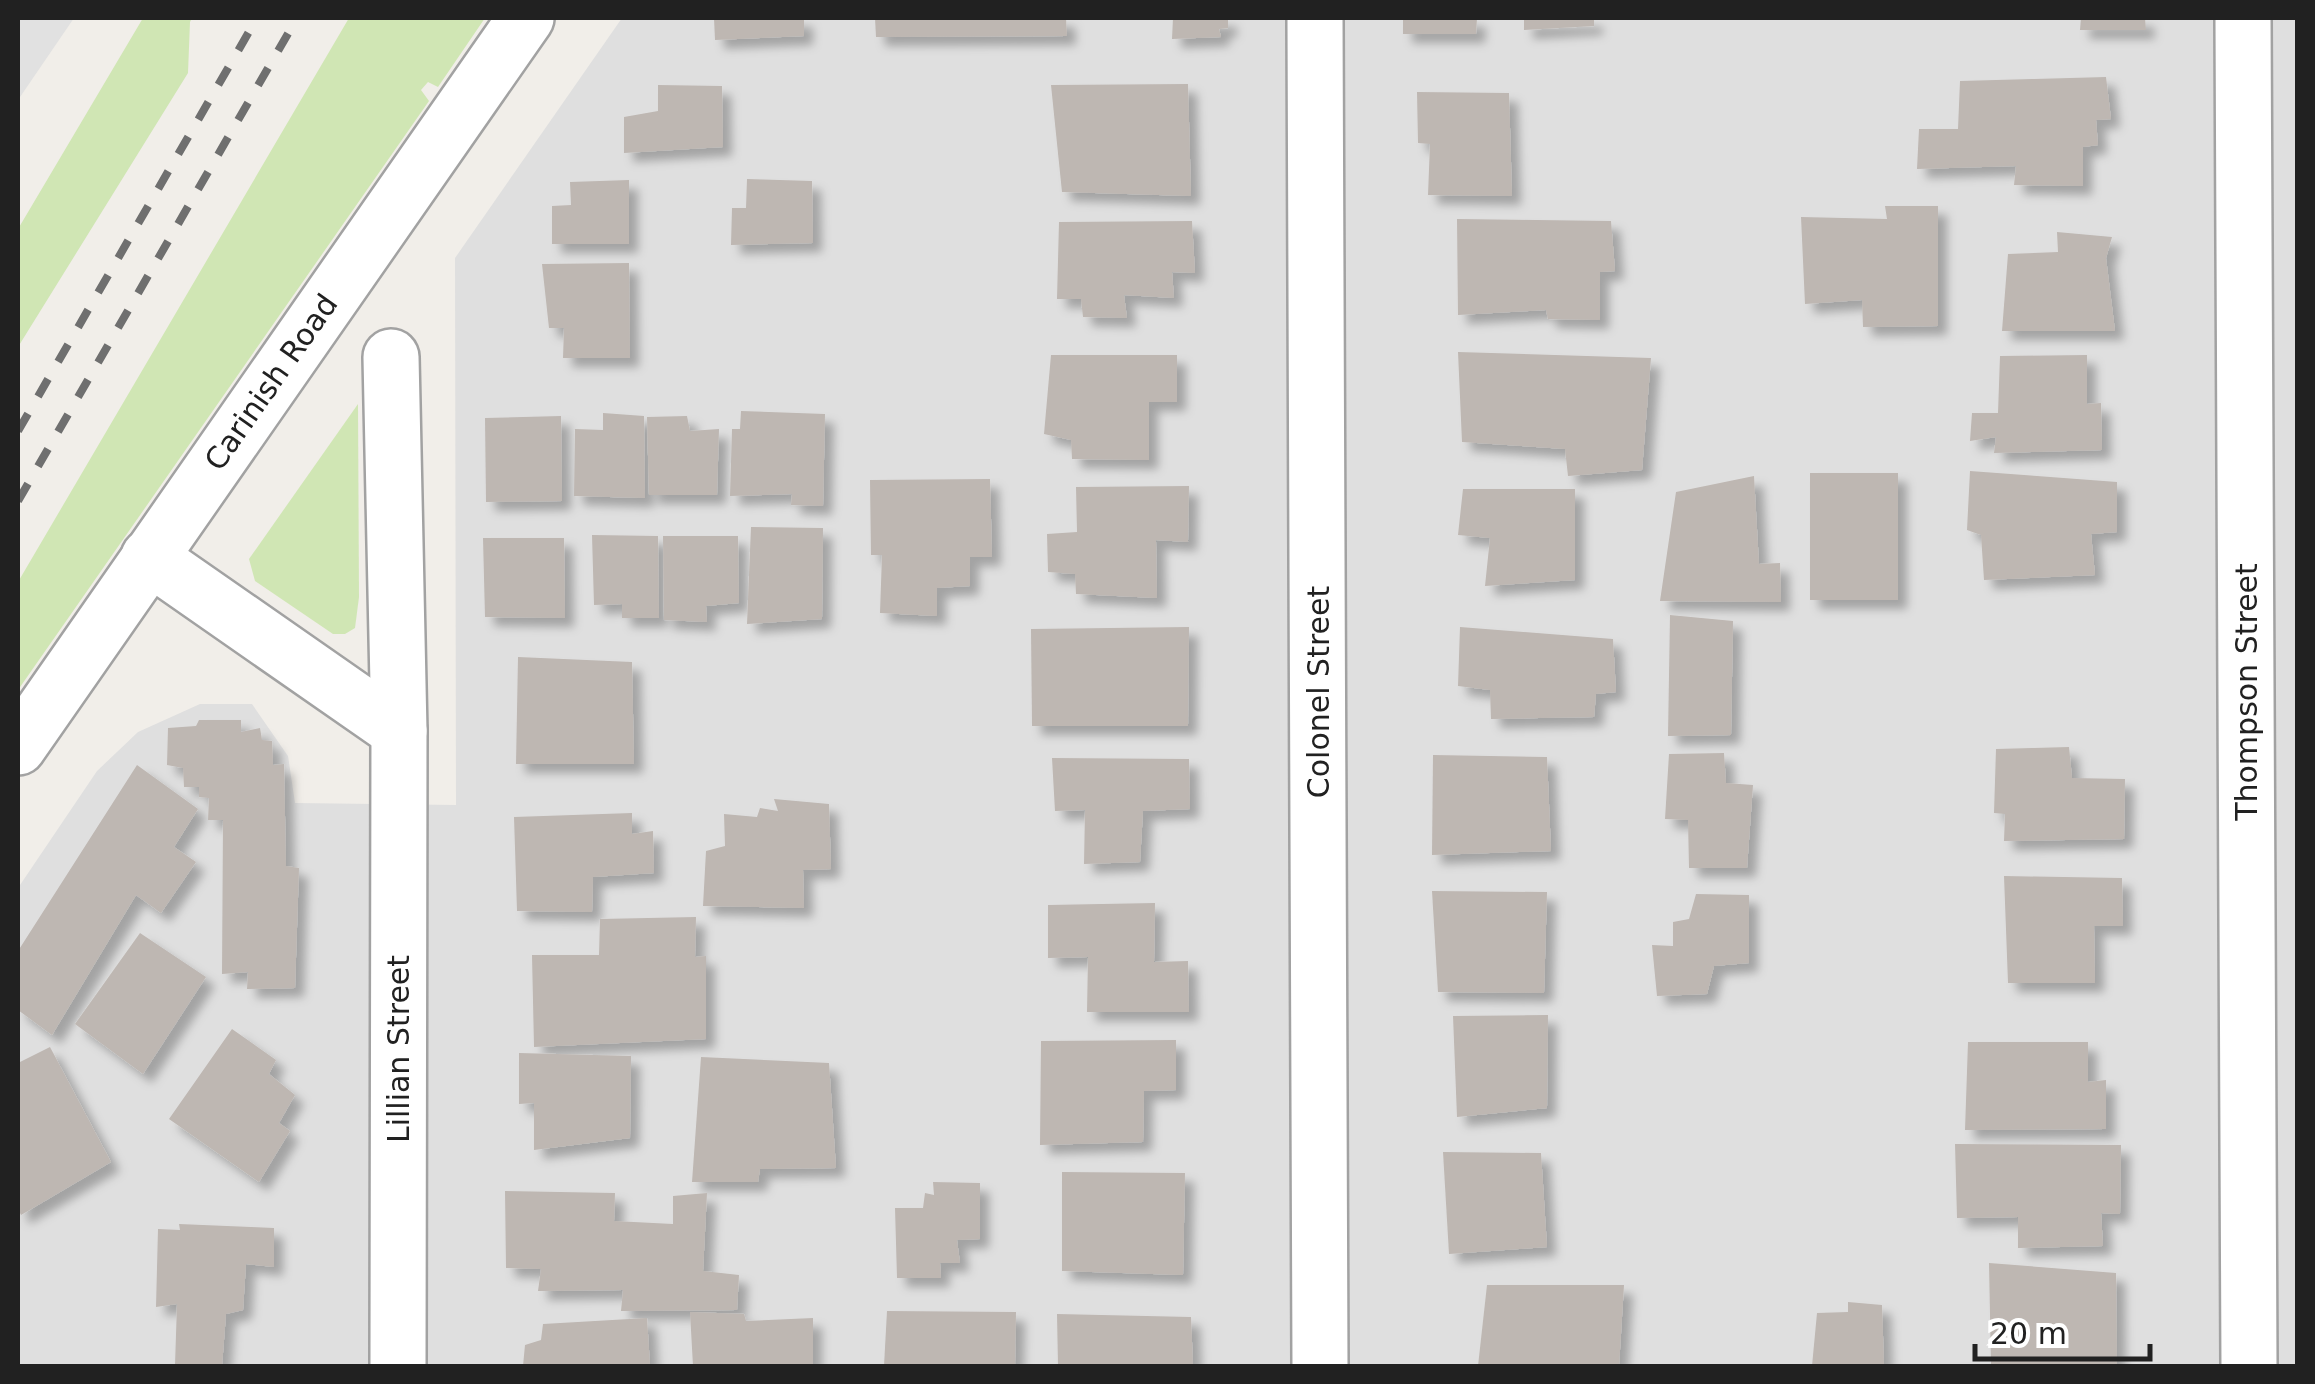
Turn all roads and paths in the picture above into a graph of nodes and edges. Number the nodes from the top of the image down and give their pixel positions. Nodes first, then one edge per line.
1 (526, 18) edge
2 (1315, 18) edge
3 (2244, 18) edge
4 (392, 357) dead end
5 (149, 557) junction
6 (399, 731) junction
7 (18, 747) edge
8 (398, 1366) edge
9 (1320, 1366) edge
10 (2248, 1366) edge

1 - 5 street, Carinish Road
2 - 9 street, Colonel Street
3 - 10 street, Thompson Street
4 - 6 street, Lillian Street
5 - 6 street
5 - 7 street, Carinish Road
6 - 8 street, Lillian Street

